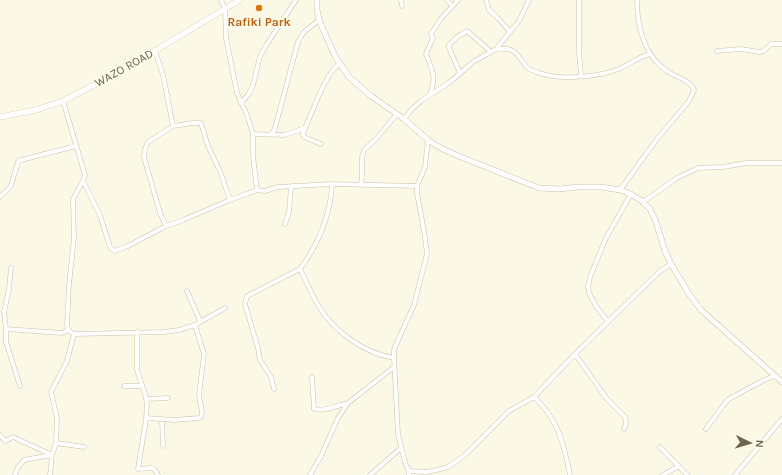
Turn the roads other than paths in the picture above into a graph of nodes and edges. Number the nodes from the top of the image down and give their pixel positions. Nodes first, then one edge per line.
1 (222, 0) edge
2 (240, 0) edge
3 (296, 0) edge
4 (317, 0) edge
5 (401, 0) edge
6 (447, 0) edge
7 (458, 0) edge
8 (486, 0) edge
9 (529, 0) edge
10 (579, 0) edge
11 (636, 0) edge
12 (402, 6) dead end
13 (452, 6) junction
14 (225, 8) junction
15 (319, 20) junction
16 (510, 32) junction
17 (782, 44) edge
18 (496, 49) junction
19 (155, 51) junction
20 (490, 51) junction
21 (717, 51) dead end
22 (650, 54) junction
23 (340, 63) junction
24 (460, 73) junction
25 (580, 76) junction
26 (430, 95) junction
27 (63, 101) junction
28 (241, 103) junction
29 (397, 114) junction
30 (0, 117) edge
31 (404, 119) junction
32 (173, 126) junction
33 (305, 128) junction
34 (253, 134) junction
35 (272, 134) junction
36 (428, 140) junction
37 (321, 144) dead end
38 (76, 146) junction
39 (782, 163) edge
40 (83, 180) junction
41 (332, 184) junction
42 (361, 185) junction
43 (291, 186) junction
44 (417, 186) junction
45 (257, 190) junction
46 (620, 190) junction
47 (630, 194) junction
48 (0, 197) edge
49 (230, 200) junction
50 (643, 202) junction
51 (285, 224) dead end
52 (166, 226) junction
53 (671, 264) junction
54 (11, 268) dead end
55 (300, 269) junction
56 (187, 291) dead end
57 (225, 308) dead end
58 (200, 322) junction
59 (608, 322) junction
60 (195, 325) junction
61 (6, 329) junction
62 (68, 330) junction
63 (137, 332) junction
64 (74, 334) junction
65 (575, 354) junction
66 (394, 358) junction
67 (394, 367) junction
68 (774, 376) junction
69 (312, 377) dead end
70 (782, 382) edge
71 (20, 386) dead end
72 (124, 386) dead end
73 (142, 386) junction
74 (274, 389) dead end
75 (534, 397) junction
76 (168, 398) dead end
77 (146, 399) junction
78 (348, 403) junction
79 (146, 418) junction
80 (782, 419) edge
81 (162, 420) junction
82 (706, 428) dead end
83 (624, 429) dead end
84 (0, 434) edge
85 (56, 443) junction
86 (163, 446) dead end
87 (84, 447) dead end
88 (660, 447) dead end
89 (401, 448) junction
90 (52, 455) junction
91 (679, 466) junction
92 (409, 473) edge
93 (15, 475) edge
94 (50, 475) edge
95 (158, 475) edge
96 (310, 475) edge
97 (370, 475) edge
98 (570, 475) edge
99 (663, 475) edge
100 (687, 475) edge
101 (735, 475) edge

1 - 14 street
2 - 14 main road, WAZO ROAD
3 - 28 street
4 - 15 street
5 - 12 street
6 - 13 street
7 - 13 street
8 - 16 street
9 - 16 street
10 - 25 street
11 - 22 street
13 - 26 street
14 - 19 main road, WAZO ROAD
14 - 28 street
15 - 23 street
15 - 35 street
16 - 18 street
17 - 21 street
18 - 20 street
18 - 25 street
19 - 27 main road, WAZO ROAD
19 - 32 street
20 - 24 street
20 - 24 street
22 - 25 street
22 - 46 street
23 - 29 street
23 - 33 street
24 - 26 street
26 - 31 street
27 - 30 main road, WAZO ROAD
27 - 38 street
28 - 34 street
29 - 31 street
29 - 42 street
31 - 36 street
32 - 49 street
32 - 52 street
33 - 35 street
33 - 37 street
34 - 35 street
34 - 45 street
36 - 44 street
36 - 46 street
38 - 40 street
38 - 48 street
39 - 50 street
40 - 52 street
40 - 62 street
41 - 42 street
41 - 43 street
41 - 55 street
42 - 44 street
43 - 45 street
43 - 51 street
44 - 66 street
45 - 49 street
46 - 47 street
47 - 50 street
47 - 59 street
49 - 52 street
50 - 53 street
53 - 59 street
53 - 68 street
54 - 61 street
55 - 66 street
55 - 74 street
56 - 58 street
57 - 58 street
58 - 60 street
59 - 65 street
60 - 63 street
60 - 81 street
61 - 62 street
61 - 71 street
62 - 64 street
63 - 64 street
63 - 73 street
64 - 85 street
65 - 75 street
65 - 83 street
66 - 67 street
67 - 78 street
67 - 89 street
68 - 70 street
68 - 82 street
69 - 78 street
72 - 73 street
73 - 77 street
75 - 92 street
75 - 98 street
76 - 77 street
77 - 79 street
78 - 96 street
79 - 81 street
79 - 95 street
80 - 101 street
81 - 86 street
84 - 90 street
85 - 87 street
85 - 90 street
88 - 91 street
89 - 92 street
89 - 97 street
90 - 93 street
90 - 94 street
91 - 99 street
91 - 100 street

